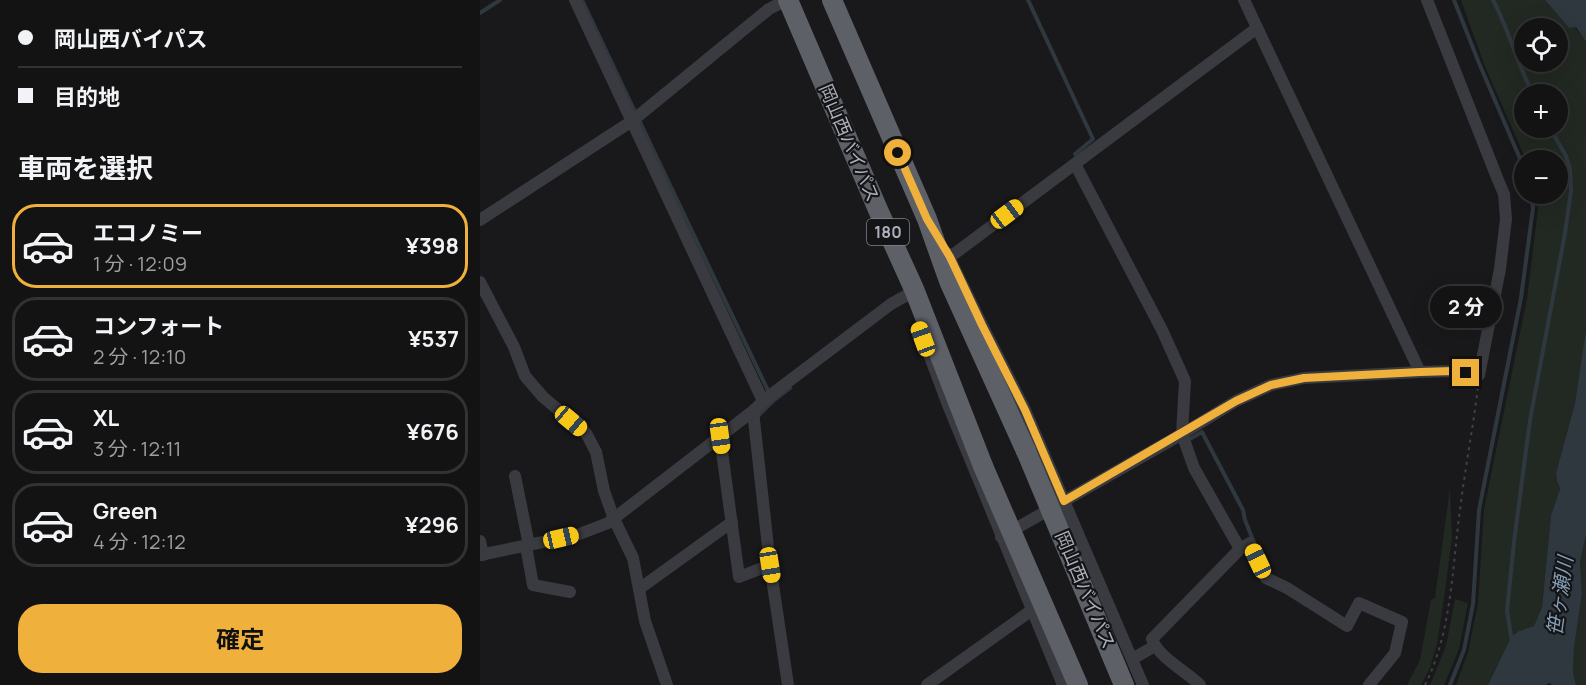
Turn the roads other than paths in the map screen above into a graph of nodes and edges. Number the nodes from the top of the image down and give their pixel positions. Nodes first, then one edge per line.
1 (575, 0) edge
2 (787, 0) edge
3 (832, 0) edge
4 (1244, 0) edge
5 (1427, 0) edge
6 (1257, 28) junction
7 (635, 118) junction
8 (1076, 164) junction
9 (879, 212) junction
10 (927, 219) junction
11 (480, 220) edge
12 (950, 257) junction
13 (480, 282) edge
14 (907, 295) junction
15 (1420, 372) junction
16 (768, 398) junction
17 (753, 411) junction
18 (1182, 434) junction
19 (720, 436) junction
20 (515, 476) dead end
21 (1064, 501) junction
22 (614, 519) junction
23 (732, 522) junction
24 (1001, 537) junction
25 (480, 541) edge
26 (527, 546) junction
27 (1240, 549) junction
28 (482, 555) edge
29 (768, 566) junction
30 (639, 589) junction
31 (570, 592) dead end
32 (1032, 610) junction
33 (1155, 646) junction
34 (1132, 658) junction
35 (667, 685) edge
36 (788, 685) edge
37 (927, 685) edge
38 (1063, 685) edge
39 (1078, 685) edge
40 (1124, 685) edge
41 (1143, 685) edge
42 (1200, 685) edge
43 (1369, 685) edge

1 - 7 street
2 - 7 street
2 - 9 highway, 岡山西バイパス / 180
3 - 10 highway, 岡山西バイパス / 180
4 - 6 street
5 - 15 street
6 - 8 street
6 - 15 street
7 - 11 street
7 - 16 street
8 - 12 street
8 - 18 street
9 - 14 street
9 - 39 highway, 岡山西バイパス / 180, bridge
10 - 12 street
10 - 40 highway, 岡山西バイパス / 180, bridge
12 - 21 street
13 - 22 street
14 - 16 street
14 - 24 street
15 - 18 street
16 - 17 street
17 - 19 street
17 - 29 street
18 - 21 street
18 - 27 street
19 - 22 street
19 - 23 street
20 - 26 street
21 - 24 street
21 - 34 street
22 - 26 street
22 - 30 street
23 - 29 street
23 - 30 street
24 - 32 street
25 - 28 street
26 - 28 street
26 - 31 street
27 - 33 street
27 - 43 street
29 - 36 street
30 - 35 street
32 - 37 street
32 - 38 street
33 - 34 street
33 - 42 street
34 - 41 street

